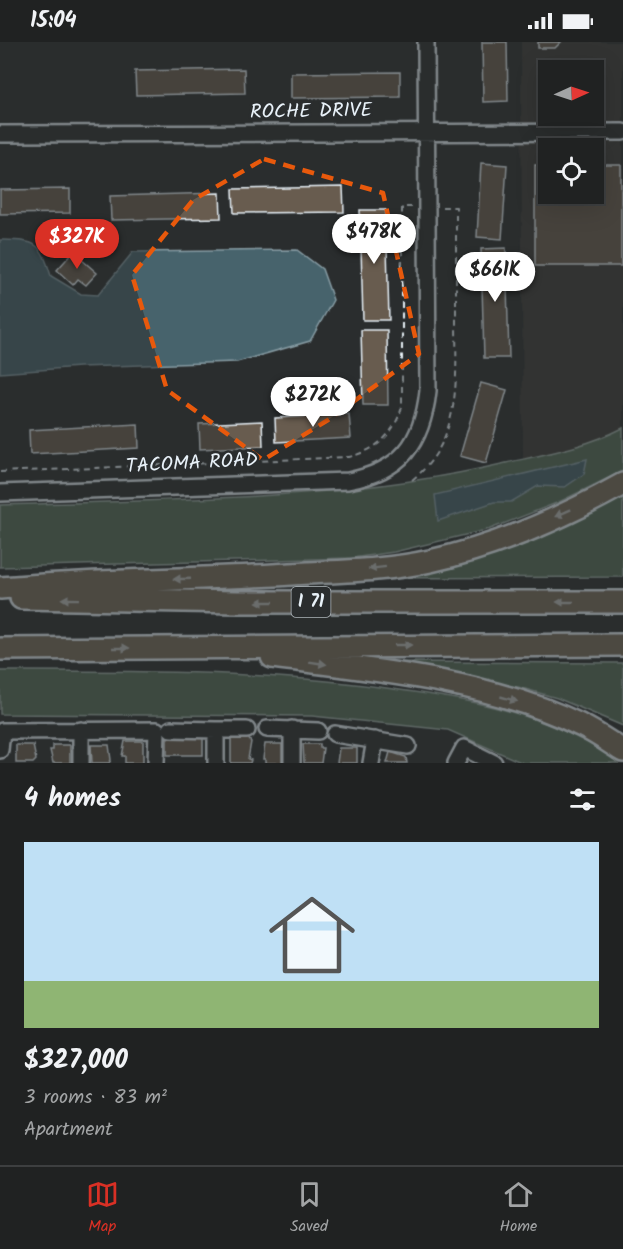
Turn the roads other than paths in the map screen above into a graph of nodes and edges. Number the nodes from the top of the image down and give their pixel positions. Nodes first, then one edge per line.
1 (426, 42) edge
2 (426, 132) junction
3 (623, 132) edge
4 (0, 134) edge
5 (623, 484) edge
6 (0, 493) edge
7 (0, 588) edge
8 (0, 598) edge
9 (623, 602) edge
10 (623, 645) edge
11 (197, 647) junction
12 (0, 649) edge
13 (171, 729) dead end
14 (267, 729) dead end
15 (292, 729) junction
16 (81, 730) junction
17 (216, 730) junction
18 (247, 730) dead end
19 (1, 731) edge
20 (318, 731) dead end
21 (335, 734) dead end
22 (375, 740) junction
23 (408, 746) dead end
24 (0, 750) edge
25 (623, 751) edge
26 (81, 763) edge
27 (156, 763) edge
28 (216, 763) edge
29 (292, 763) edge
30 (371, 763) edge
31 (456, 763) edge
32 (494, 763) edge

1 - 2 street
2 - 3 street, ROCHE DRIVE
2 - 4 street, ROCHE DRIVE
2 - 6 street, TACOMA ROAD
5 -> 7 highway
9 -> 8 highway, I 71
11 -> 10 highway, I 71
12 -> 11 highway, I 71
11 -> 25 highway
13 - 17 street
14 - 15 street
15 - 20 street
15 - 29 street
16 - 19 street
16 - 26 street
16 - 27 street
17 - 18 street
17 - 28 street
19 - 24 street
21 - 22 street
22 - 23 street
22 - 30 street
31 - 32 street

